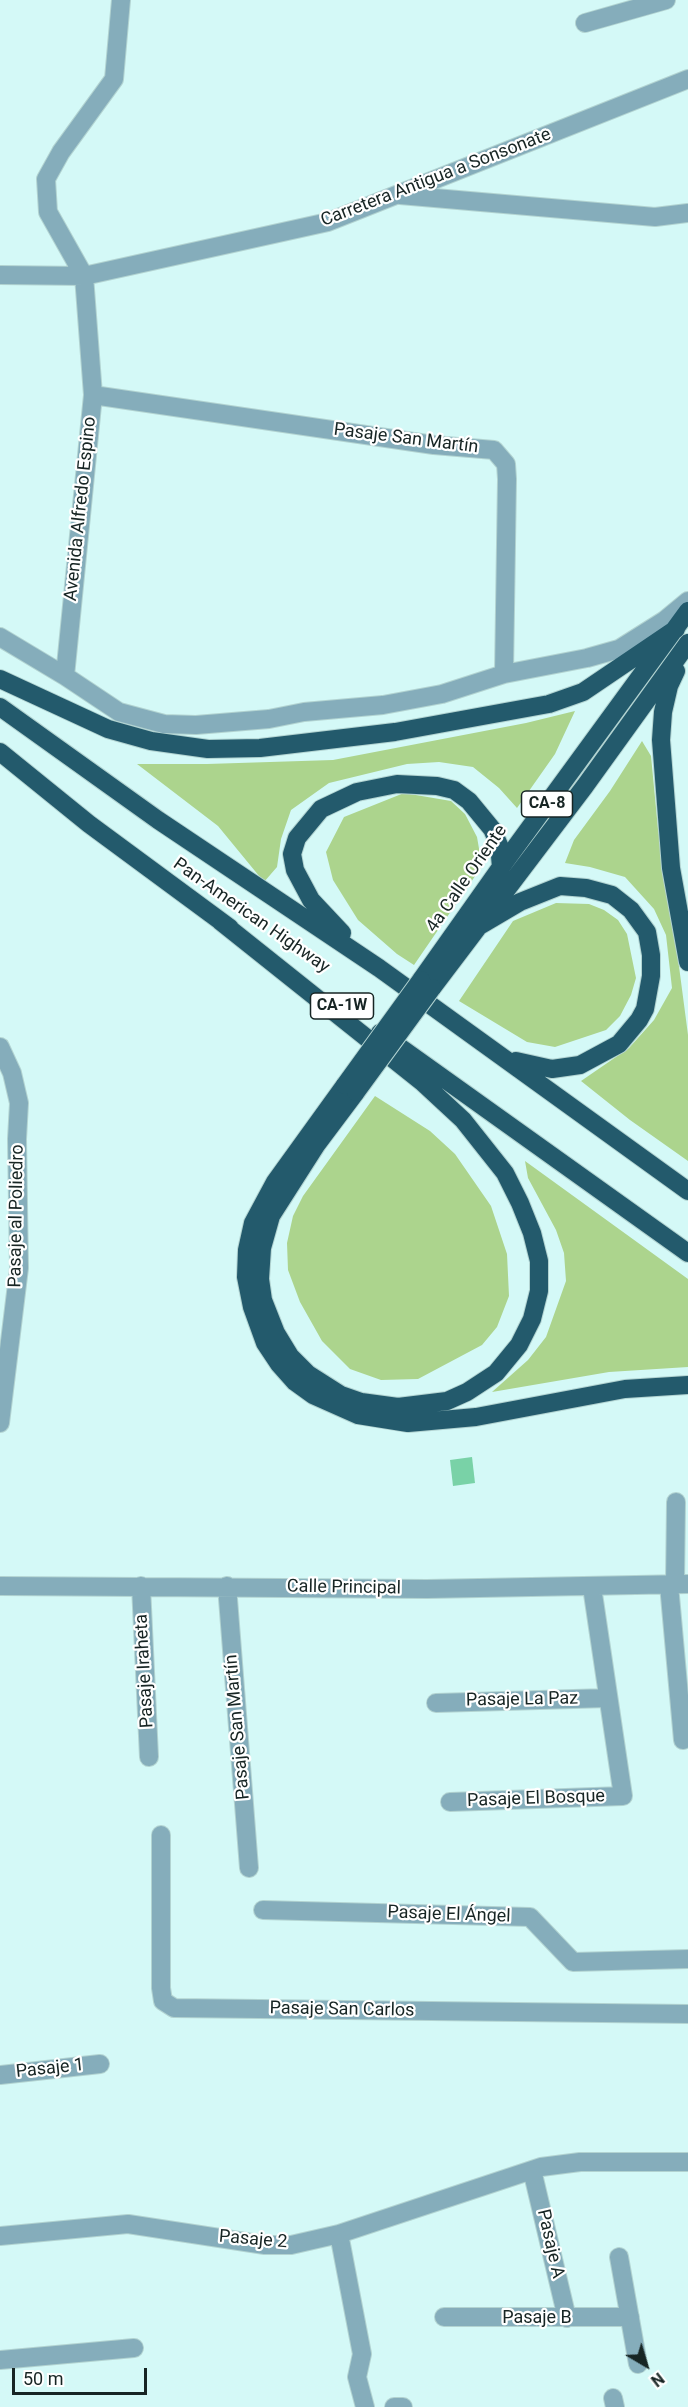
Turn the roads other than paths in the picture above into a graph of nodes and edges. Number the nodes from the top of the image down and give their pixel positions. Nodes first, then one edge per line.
1 (121, 0) edge
2 (666, 0) edge
3 (585, 23) dead end
4 (688, 79) edge
5 (397, 195) junction
6 (688, 213) edge
7 (0, 275) edge
8 (84, 276) junction
9 (93, 395) junction
10 (688, 601) edge
11 (688, 611) edge
12 (0, 637) edge
13 (684, 639) edge
14 (504, 674) junction
15 (64, 676) junction
16 (0, 679) edge
17 (0, 707) edge
18 (0, 752) edge
19 (501, 867) junction
20 (220, 921) junction
21 (481, 925) junction
22 (688, 962) edge
23 (379, 968) junction
24 (427, 984) junction
25 (446, 1016) junction
26 (0, 1047) edge
27 (351, 1089) junction
28 (9, 1139) edge
29 (688, 1191) edge
30 (688, 1253) edge
31 (688, 1385) edge
32 (0, 1423) edge
33 (676, 1502) dead end
34 (677, 1584) edge
35 (0, 1586) edge
36 (141, 1586) junction
37 (227, 1586) junction
38 (592, 1587) junction
39 (608, 1698) junction
40 (436, 1702) dead end
41 (684, 1712) edge
42 (683, 1740) dead end
43 (149, 1757) dead end
44 (450, 1802) dead end
45 (161, 1835) dead end
46 (249, 1868) dead end
47 (263, 1910) dead end
48 (688, 1959) edge
49 (688, 2014) edge
50 (100, 2064) dead end
51 (0, 2075) edge
52 (688, 2162) edge
53 (532, 2170) junction
54 (339, 2234) junction
55 (0, 2236) edge
56 (619, 2257) dead end
57 (444, 2318) dead end
58 (567, 2318) junction
59 (630, 2318) junction
60 (134, 2348) dead end
61 (0, 2361) edge
62 (638, 2364) dead end
63 (365, 2407) edge
64 (394, 2407) edge
65 (403, 2407) edge

1 - 8 street
2 - 3 street
4 - 5 street, Carretera Antigua a Sonsonate
5 - 6 street
5 - 8 street, Carretera Antigua a Sonsonate
7 - 8 street, Carretera Antigua a Sonsonate
8 - 9 street, Avenida Alfredo Espino
9 - 14 street, Pasaje San Martín
9 - 15 street, Avenida Alfredo Espino
10 - 14 street
11 - 13 highway, 4a Calle Oriente / CA-8
12 - 15 street
13 - 16 highway
13 - 19 highway, 4a Calle Oriente / CA-8
13 - 21 highway, 4a Calle Oriente / CA-8
13 - 22 highway
14 - 15 street
17 - 23 highway, Pan-American Highway / CA-1W
18 - 20 highway, Pan-American Highway / CA-1W
19 - 23 highway
19 - 24 highway, 4a Calle Oriente / CA-8
20 - 27 highway
20 - 30 highway, Pan-American Highway / CA-1W
21 - 24 highway, 4a Calle Oriente / CA-8
21 - 25 highway
23 - 25 highway, Pan-American Highway / CA-1W
24 - 27 highway, 4a Calle Oriente / CA-8, bridge
25 - 29 highway, Pan-American Highway / CA-1W
26 - 28 street, Pasaje al Poliedro
27 - 31 highway
28 - 32 street, Pasaje al Poliedro
33 - 34 street
34 - 38 street, Calle Principal
34 - 41 street
35 - 36 street, Calle Principal
36 - 37 street, Calle Principal
36 - 43 street, Pasaje Iraheta
37 - 38 street, Calle Principal
37 - 46 street, Pasaje San Martín
38 - 39 street
39 - 40 street, Pasaje La Paz
39 - 44 street, Pasaje El Bosque
41 - 42 street
45 - 49 street, Pasaje San Carlos
47 - 48 street, Pasaje El Ángel
50 - 51 street, Pasaje 1
52 - 53 street, Pasaje 2
53 - 54 street, Pasaje 2
53 - 58 street, Pasaje A
54 - 55 street, Pasaje 2
54 - 63 street
56 - 59 street
57 - 58 street, Pasaje B
58 - 59 street, Pasaje B
59 - 62 street
60 - 61 street
64 - 65 street

